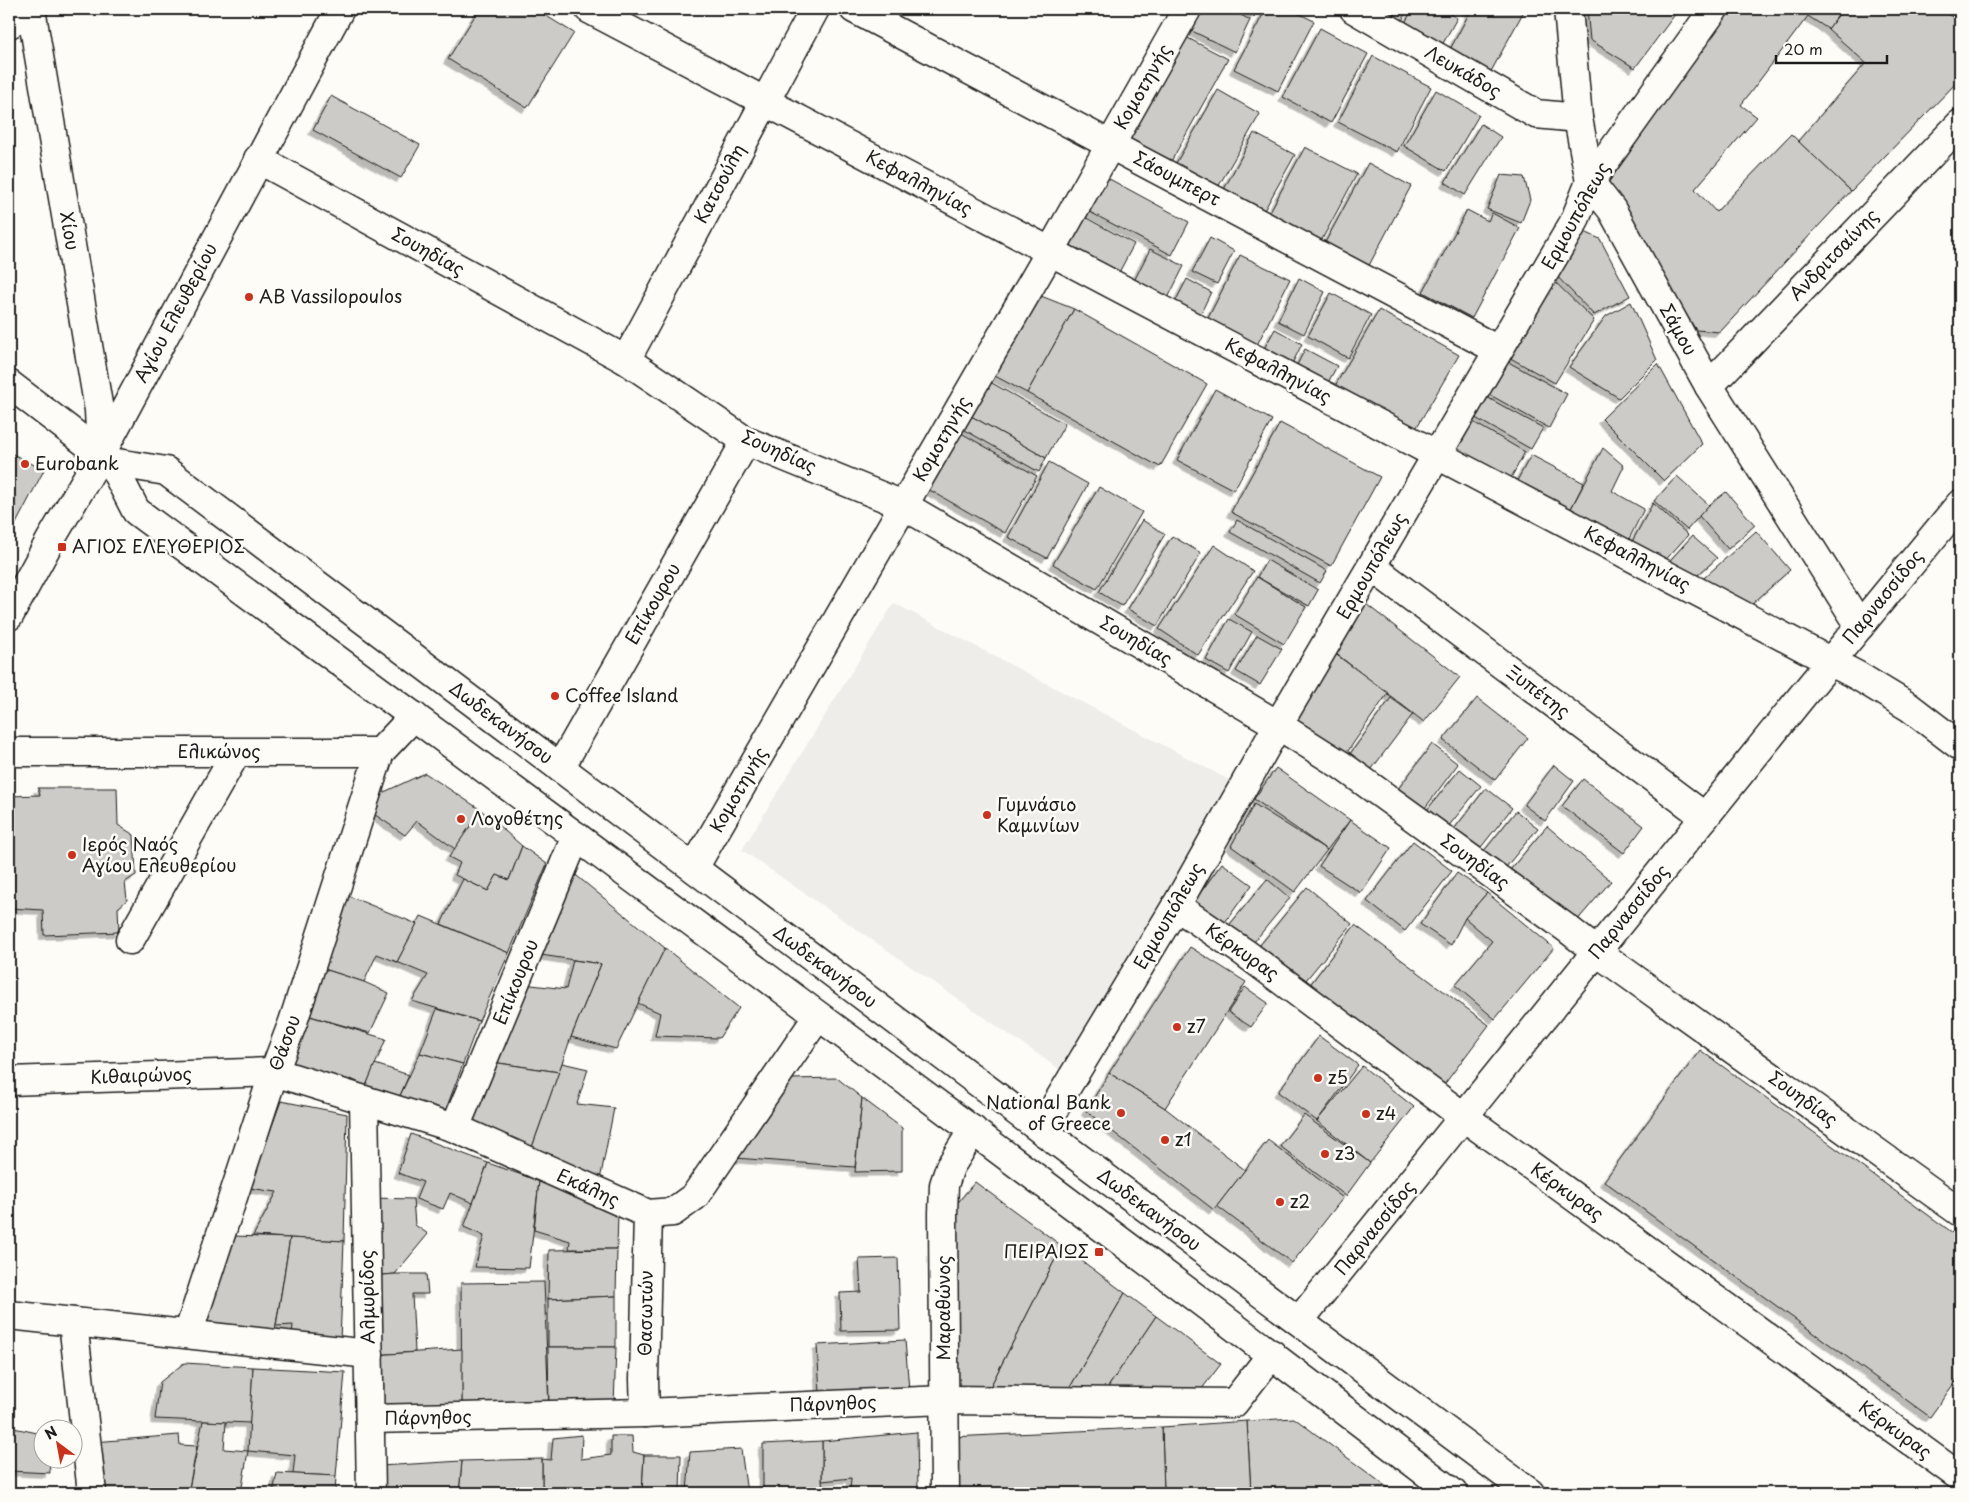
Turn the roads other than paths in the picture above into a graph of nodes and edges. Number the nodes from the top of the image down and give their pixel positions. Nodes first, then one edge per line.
1 (340, 9) edge
2 (588, 9) edge
3 (815, 9) edge
4 (854, 9) edge
5 (1187, 9) edge
6 (1354, 9) edge
7 (1568, 9) edge
8 (1714, 9) edge
9 (24, 15) edge
10 (764, 102) junction
11 (1578, 118) junction
12 (1960, 124) edge
13 (1111, 144) junction
14 (258, 159) junction
15 (1590, 182) junction
16 (1050, 252) junction
17 (1498, 350) junction
18 (626, 360) junction
19 (9, 384) edge
20 (1709, 386) junction
21 (746, 441) junction
22 (1438, 455) junction
23 (106, 458) junction
24 (1960, 504) edge
25 (903, 505) junction
26 (1951, 534) edge
27 (1372, 567) junction
28 (9, 616) edge
29 (1860, 626) junction
30 (1830, 661) junction
31 (414, 716) junction
32 (1278, 725) junction
33 (1960, 746) edge
34 (9, 752) edge
35 (236, 752) junction
36 (380, 752) junction
37 (560, 768) junction
38 (1705, 817) junction
39 (576, 836) junction
40 (694, 868) junction
41 (1176, 906) junction
42 (130, 940) dead end
43 (1597, 952) junction
44 (818, 1016) junction
45 (274, 1072) junction
46 (9, 1081) edge
47 (364, 1101) junction
48 (1464, 1117) junction
49 (455, 1128) junction
50 (973, 1130) junction
51 (1044, 1132) junction
52 (1960, 1212) edge
53 (648, 1214) junction
54 (9, 1315) edge
55 (1299, 1321) junction
56 (73, 1322) junction
57 (188, 1334) junction
58 (369, 1354) junction
59 (1272, 1354) junction
60 (944, 1400) junction
61 (645, 1413) junction
62 (370, 1419) junction
63 (1960, 1477) edge
64 (92, 1493) edge
65 (371, 1493) edge
66 (945, 1493) edge
67 (1453, 1493) edge
68 (1530, 1493) edge

1 - 14 street, Αγίου Ελευθερίου
2 - 10 street, Κεφαλληνίας
3 - 10 street, Κατσούλη
4 - 13 street, Σάουμπερτ
5 - 13 street, Κομοτηνής
6 - 11 street, Λευκάδος
7 - 11 street, Σάμου
8 - 15 street, Ερμουπόλεως
9 - 23 street, Χίου
10 - 16 street, Κεφαλληνίας
10 - 18 street, Κατσούλη
11 - 15 street, Σάμου
12 - 20 street, Ανδριτσαίνης
13 - 16 street, Κομοτηνής
13 - 17 street, Σάουμπερτ
14 - 18 street, Σουηδίας
14 - 23 street, Αγίου Ελευθερίου
15 - 17 street, Ερμουπόλεως
15 - 20 street, Σάμου
16 - 22 street, Κεφαλληνίας
16 - 25 street, Κομοτηνής
17 - 22 street, Ερμουπόλεως
18 - 21 street, Σουηδίας
19 - 23 street, Δωδεκανήσου
20 - 29 street, Σάμου
21 - 25 street, Σουηδίας
21 - 37 street, Επίκουρου
22 - 27 street, Ερμουπόλεως
22 - 30 street, Κεφαλληνίας
23 - 28 street, Αγίου Ελευθερίου
23 - 31 street, Δωδεκανήσου
23 - 37 street, Δωδεκανήσου
24 - 26 street, Παρνασσίδος
25 - 32 street, Σουηδίας
25 - 40 street, Κομοτηνής
26 - 29 street, Παρνασσίδος
27 - 32 street, Ερμουπόλεως
27 - 38 street, Ξυπέτης
29 - 30 street, Παρνασσίδος
30 - 33 street, Κεφαλληνίας
30 - 38 street, Παρνασσίδος
31 - 36 street
31 - 39 street, Δωδεκανήσου
32 - 41 street, Ερμουπόλεως
32 - 43 street, Σουηδίας
34 - 35 street, Ελικώνος
35 - 36 street, Ελικώνος
35 - 42 street
36 - 45 street, Θάσου
37 - 40 street, Δωδεκανήσου
38 - 43 street, Παρνασσίδος
39 - 44 street, Δωδεκανήσου
39 - 49 street, Επίκουρου
40 - 51 street, Δωδεκανήσου
41 - 48 street, Κέρκυρας
41 - 51 street, Ερμουπόλεως
43 - 48 street, Παρνασσίδος
43 - 52 street, Σουηδίας
44 - 50 street, Δωδεκανήσου
44 - 53 street, Εκάλης
45 - 46 street, Κιθαιρώνος
45 - 47 street, Εκάλης
45 - 57 street, Θάσου
47 - 49 street, Εκάλης
47 - 58 street, Αλμυρίδος
48 - 55 street, Παρνασσίδος
48 - 63 street, Κέρκυρας
49 - 53 street, Εκάλης
50 - 59 street, Δωδεκανήσου
50 - 60 street, Μαραθώνος
51 - 55 street, Δωδεκανήσου
53 - 61 street, Θασωτών
54 - 56 street
55 - 68 street, Δωδεκανήσου
56 - 57 street
56 - 64 street
57 - 58 street
58 - 62 street, Αλμυρίδος
59 - 60 street, Πάρνηθος
59 - 67 street, Δωδεκανήσου
60 - 61 street, Πάρνηθος
60 - 66 street, Μαραθώνος
61 - 62 street, Πάρνηθος
62 - 65 street, Αλμυρίδος

